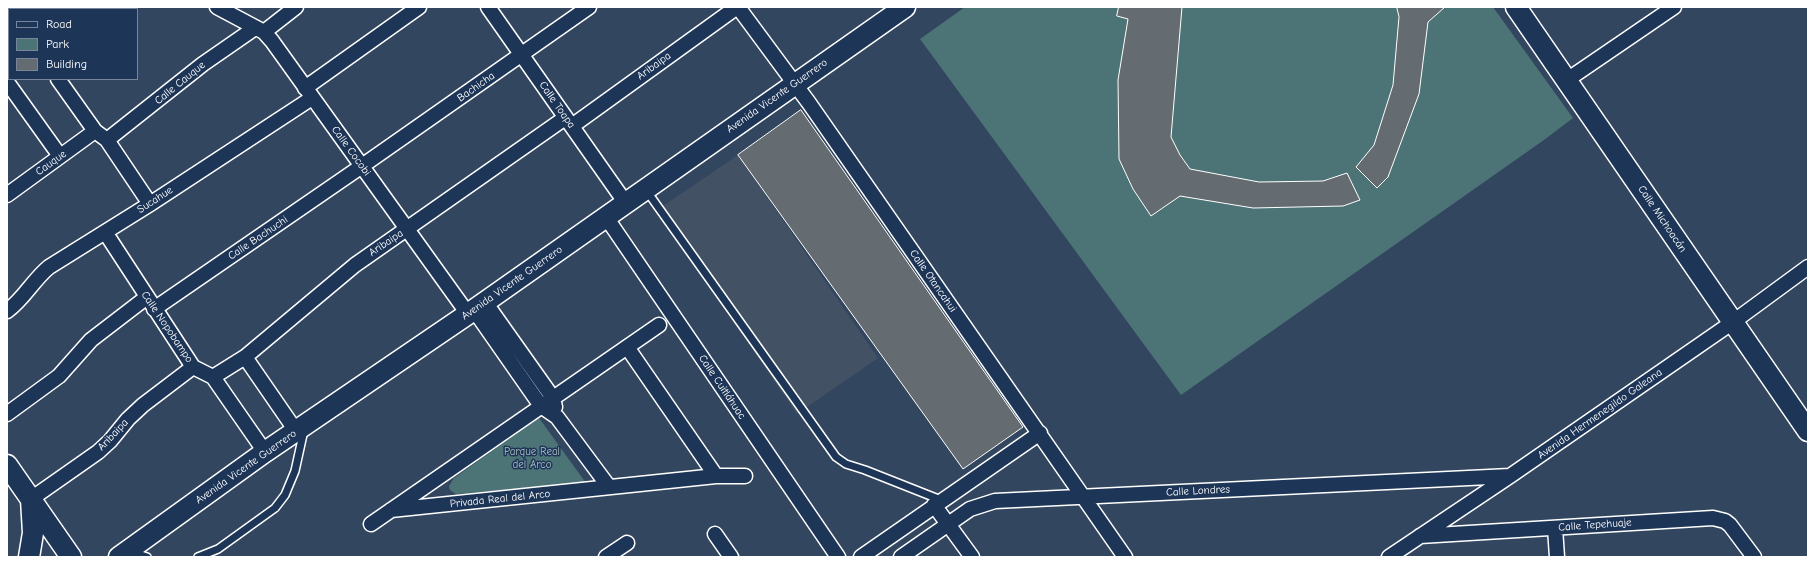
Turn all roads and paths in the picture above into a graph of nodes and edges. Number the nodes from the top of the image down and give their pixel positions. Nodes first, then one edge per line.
1 (217, 7) edge
2 (296, 7) edge
3 (420, 7) edge
4 (488, 7) edge
5 (589, 7) edge
6 (738, 7) edge
7 (905, 7) edge
8 (1516, 7) edge
9 (1674, 7) edge
10 (260, 30) junction
11 (522, 55) junction
12 (59, 80) edge
13 (1567, 80) junction
14 (10, 83) edge
15 (795, 84) junction
16 (308, 93) junction
17 (568, 122) junction
18 (95, 131) junction
19 (107, 140) junction
20 (60, 156) junction
21 (362, 166) junction
22 (645, 189) junction
23 (7, 195) edge
24 (625, 202) junction
25 (150, 204) junction
26 (606, 217) junction
27 (407, 229) junction
28 (105, 232) junction
29 (1808, 267) edge
30 (151, 303) junction
31 (476, 309) junction
32 (7, 311) edge
33 (1733, 322) junction
34 (659, 325) dead end
35 (627, 347) junction
36 (245, 357) junction
37 (193, 367) junction
38 (213, 377) junction
39 (553, 398) junction
40 (541, 406) junction
41 (7, 414) edge
42 (557, 417) junction
43 (300, 428) junction
44 (1808, 431) edge
45 (1040, 433) junction
46 (265, 452) junction
47 (7, 465) edge
48 (716, 476) junction
49 (745, 476) dead end
50 (1510, 476) junction
51 (609, 487) junction
52 (1083, 496) junction
53 (31, 499) junction
54 (938, 502) junction
55 (391, 510) junction
56 (371, 524) dead end
57 (948, 524) junction
58 (1554, 528) junction
59 (715, 534) dead end
60 (1418, 536) junction
61 (627, 543) dead end
62 (123, 554) edge
63 (29, 557) edge
64 (71, 557) edge
65 (146, 557) edge
66 (198, 557) edge
67 (606, 557) edge
68 (731, 557) edge
69 (838, 557) edge
70 (861, 557) edge
71 (901, 557) edge
72 (972, 557) edge
73 (1125, 557) edge
74 (1389, 557) edge
75 (1556, 557) edge
76 (1754, 557) edge

1 - 10 street, Calle Cocobi
2 - 10 street, Calle Cauque
3 - 16 street, Sucahue
4 - 11 street, Calle Toapa
5 - 11 street, Bachicha
6 - 15 street, Calle Otancahui
6 - 17 street, Aribaipa
7 - 15 main road, Avenida Vicente Guerrero
8 - 13 main road, Calle Michoacán
9 - 13 street
10 - 16 street, Calle Cocobi
10 - 19 street, Calle Cauque
11 - 17 street, Calle Toapa
11 - 21 street, Bachicha
12 - 18 street
13 - 33 main road, Calle Michoacán
14 - 20 street
15 - 22 main road, Avenida Vicente Guerrero
15 - 45 street, Calle Otancahui
16 - 21 street, Calle Cocobi
16 - 25 street, Sucahue
17 - 24 street, Calle Toapa
17 - 27 street, Aribaipa
18 - 19 street
18 - 20 street, Cauque
19 - 25 street
20 - 23 street, Cauque
21 - 27 street, Calle Cocobi
21 - 30 street, Calle Bachuchi
22 - 24 main road, Avenida Vicente Guerrero
22 - 54 lane
24 - 26 main road, Avenida Vicente Guerrero
25 - 28 street, Sucahue
26 - 31 main road, Avenida Vicente Guerrero
26 - 69 street, Calle Cuitláhuac
27 - 31 street, Calle Cocobi
27 - 36 street, Aribaipa
28 - 30 street, Calle Nopobampo
28 - 32 street, Sucahue
29 - 33 street, Avenida Hermenegildo Galeana
30 - 37 street, Calle Nopobampo
30 - 41 street, Calle Bachuchi
31 - 39 street
31 - 40 street
31 - 43 main road, Avenida Vicente Guerrero
33 - 44 main road, Calle Michoacán
33 - 50 street, Avenida Hermenegildo Galeana
34 - 35 street, Privada Real del Arco
35 - 39 street, Privada Real del Arco
35 - 48 street
36 - 38 street, Aribaipa
36 - 43 street
37 - 38 street, Calle Nopobampo
37 - 53 street, Aribaipa
38 - 46 street, Calle Nopobampo
39 - 40 street, Privada Real del Arco
39 - 42 street
40 - 42 street
40 - 55 street, Privada Real del Arco
42 - 51 street
43 - 46 main road, Avenida Vicente Guerrero
43 - 66 lane
45 - 52 street, Calle Otancahui
45 - 54 street
46 - 62 main road, Avenida Vicente Guerrero
47 - 53 main road
48 - 49 street, Privada Real del Arco
48 - 51 street, Privada Real del Arco
50 - 52 street, Calle Londres
50 - 60 street, Avenida Hermenegildo Galeana
51 - 55 street, Privada Real del Arco
52 - 57 street, Calle Londres
52 - 73 street, Calle Otancahui
53 - 63 main road
53 - 64 main road
54 - 57 street
54 - 70 street
55 - 56 street, Privada Real del Arco
57 - 71 street, Calle Londres
57 - 72 street
58 - 60 street, Calle Tepehuaje
58 - 75 street
58 - 76 street, Calle Tepehuaje
59 - 68 street
60 - 74 street, Avenida Hermenegildo Galeana
61 - 67 street
62 - 65 lane

